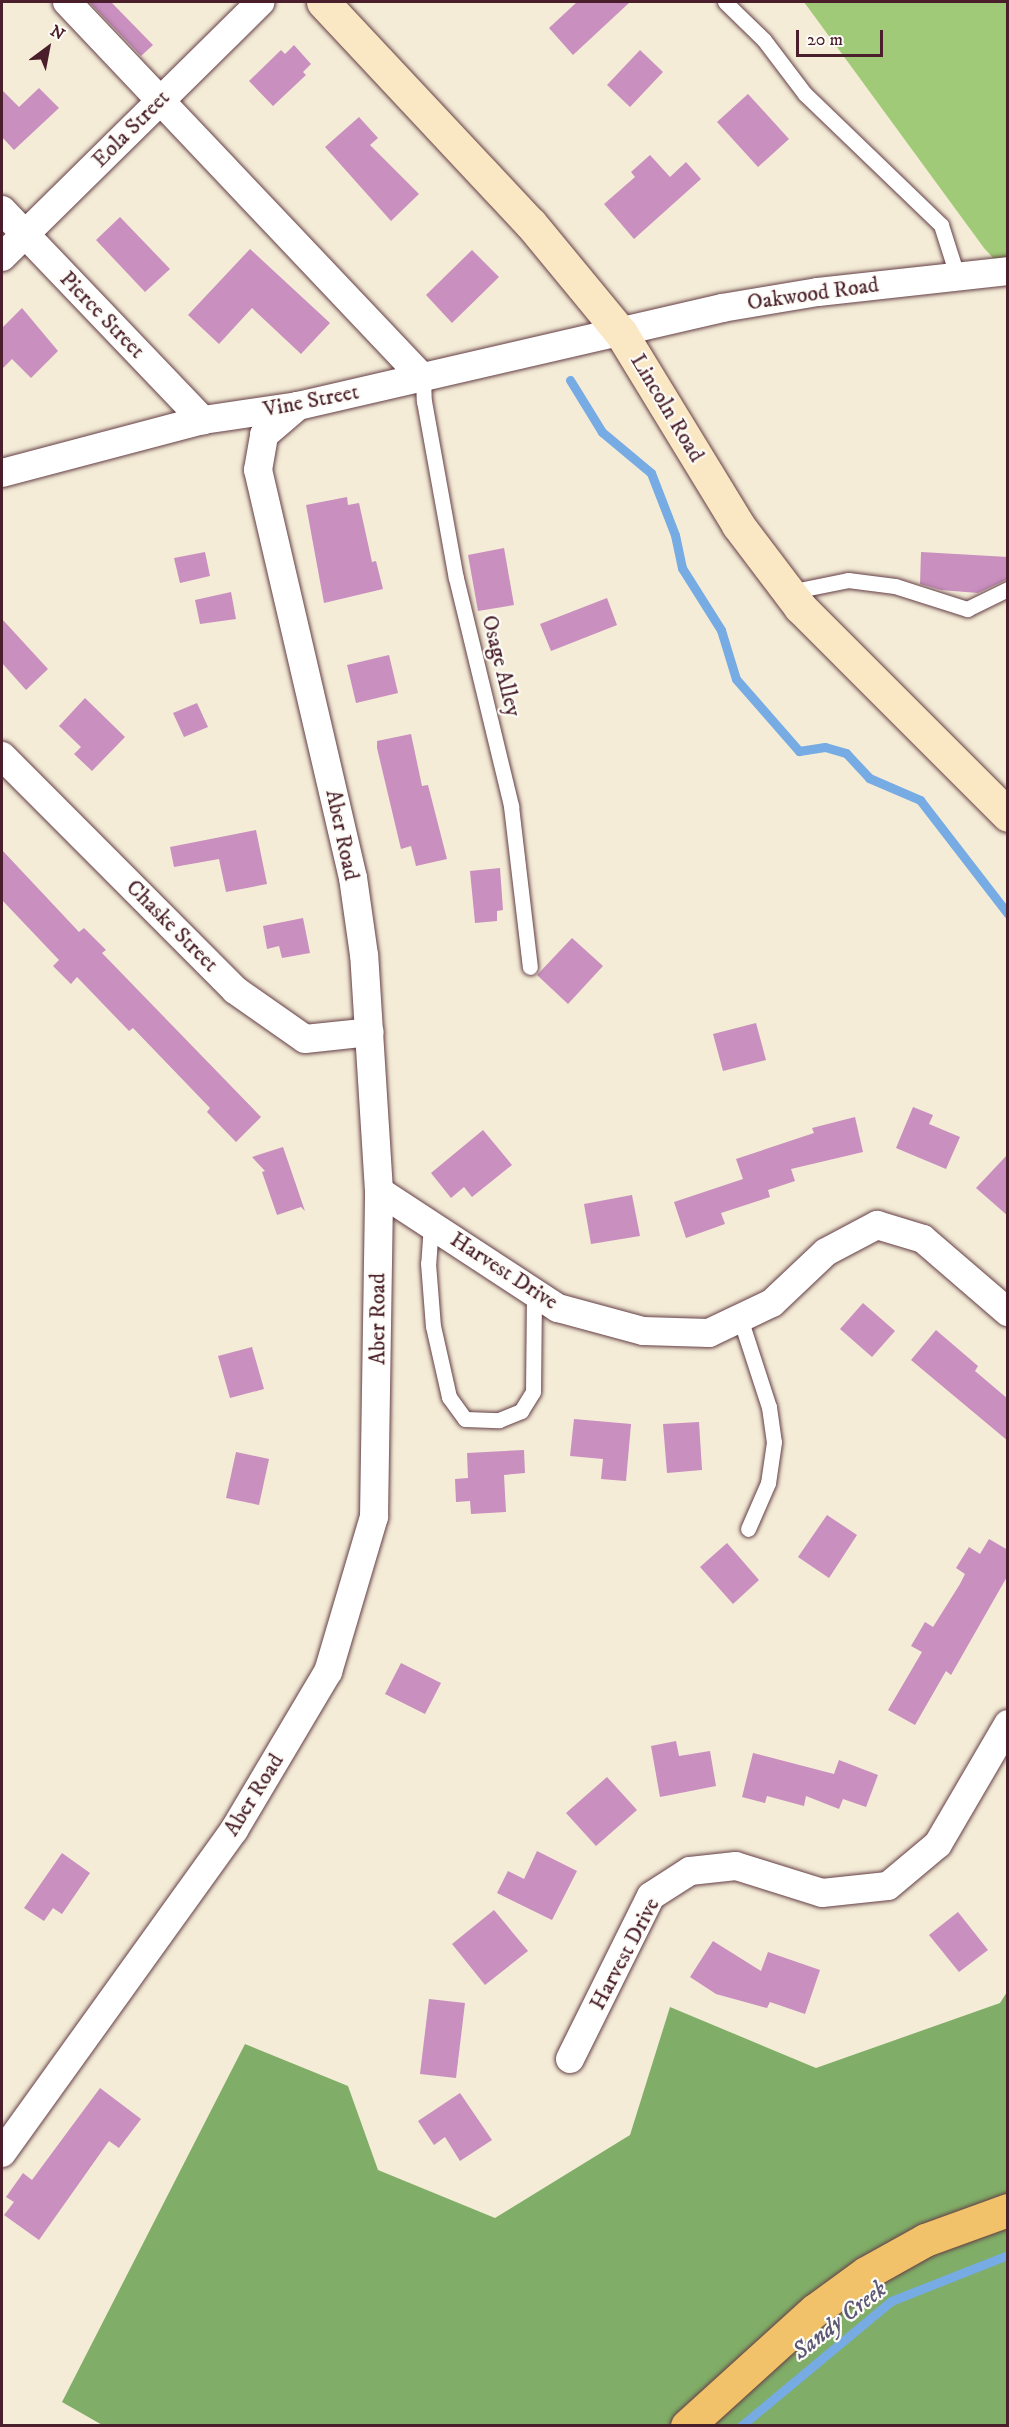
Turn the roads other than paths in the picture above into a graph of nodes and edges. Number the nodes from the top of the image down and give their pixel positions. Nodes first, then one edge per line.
1 (67, 2) edge
2 (261, 2) edge
3 (323, 2) edge
4 (725, 2) edge
5 (161, 100) junction
6 (2, 210) edge
7 (25, 234) junction
8 (2, 257) edge
9 (1008, 271) edge
10 (957, 275) junction
11 (621, 333) junction
12 (423, 378) junction
13 (298, 406) junction
14 (203, 420) junction
15 (2, 474) edge
16 (1008, 589) edge
17 (789, 592) junction
18 (2, 756) edge
19 (1008, 815) edge
20 (530, 967) dead end
21 (370, 1032) junction
22 (379, 1191) junction
23 (431, 1224) junction
24 (534, 1292) junction
25 (1008, 1312) edge
26 (740, 1318) junction
27 (748, 1529) dead end
28 (1008, 1724) edge
29 (570, 2059) dead end
30 (2, 2153) edge
31 (1008, 2210) edge
32 (687, 2426) edge

1 - 5 street
2 - 5 street, Eola Street
3 - 11 street, Lincoln Road
4 - 10 lane
5 - 7 street, Eola Street
5 - 12 street
6 - 7 street, Pierce Street
7 - 8 street, Eola Street
7 - 14 street, Pierce Street
9 - 10 street, Oakwood Road
10 - 11 street, Oakwood Road
11 - 12 street, Vine Street
11 - 17 street, Lincoln Road
12 - 13 street, Vine Street
12 - 20 lane, Osage Alley
13 - 14 street, Vine Street
13 - 21 street, Aber Road
14 - 15 street, Vine Street
16 - 17 lane
17 - 19 street, Lincoln Road
18 - 21 street, Chaske Street
21 - 22 street, Aber Road
22 - 23 street, Harvest Drive
22 - 30 street, Aber Road
23 - 24 street, Harvest Drive
23 - 24 lane
24 - 26 street, Harvest Drive
25 - 26 street, Harvest Drive
26 - 27 lane
28 - 29 street, Harvest Drive
31 - 32 main road

